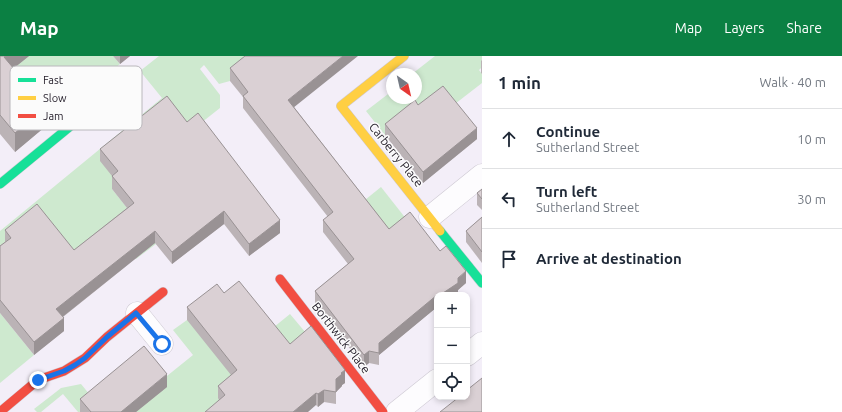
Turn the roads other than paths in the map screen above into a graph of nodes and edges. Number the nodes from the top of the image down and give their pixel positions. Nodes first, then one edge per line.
1 (404, 56) edge
2 (66, 130) edge
3 (482, 175) edge
4 (0, 184) edge
5 (430, 217) junction
6 (280, 279) dead end
7 (482, 282) edge
8 (163, 292) dead end
9 (136, 313) junction
10 (482, 343) edge
11 (162, 344) dead end
12 (470, 353) edge
13 (434, 382) edge
14 (0, 412) edge
15 (383, 412) edge
16 (397, 412) edge

1 - 5 street, Carberry Place
2 - 4 street
3 - 5 street
5 - 7 street, Carberry Place
6 - 15 street, Borthwick Place
8 - 9 street
9 - 11 street
9 - 14 street
10 - 12 street
13 - 16 street

